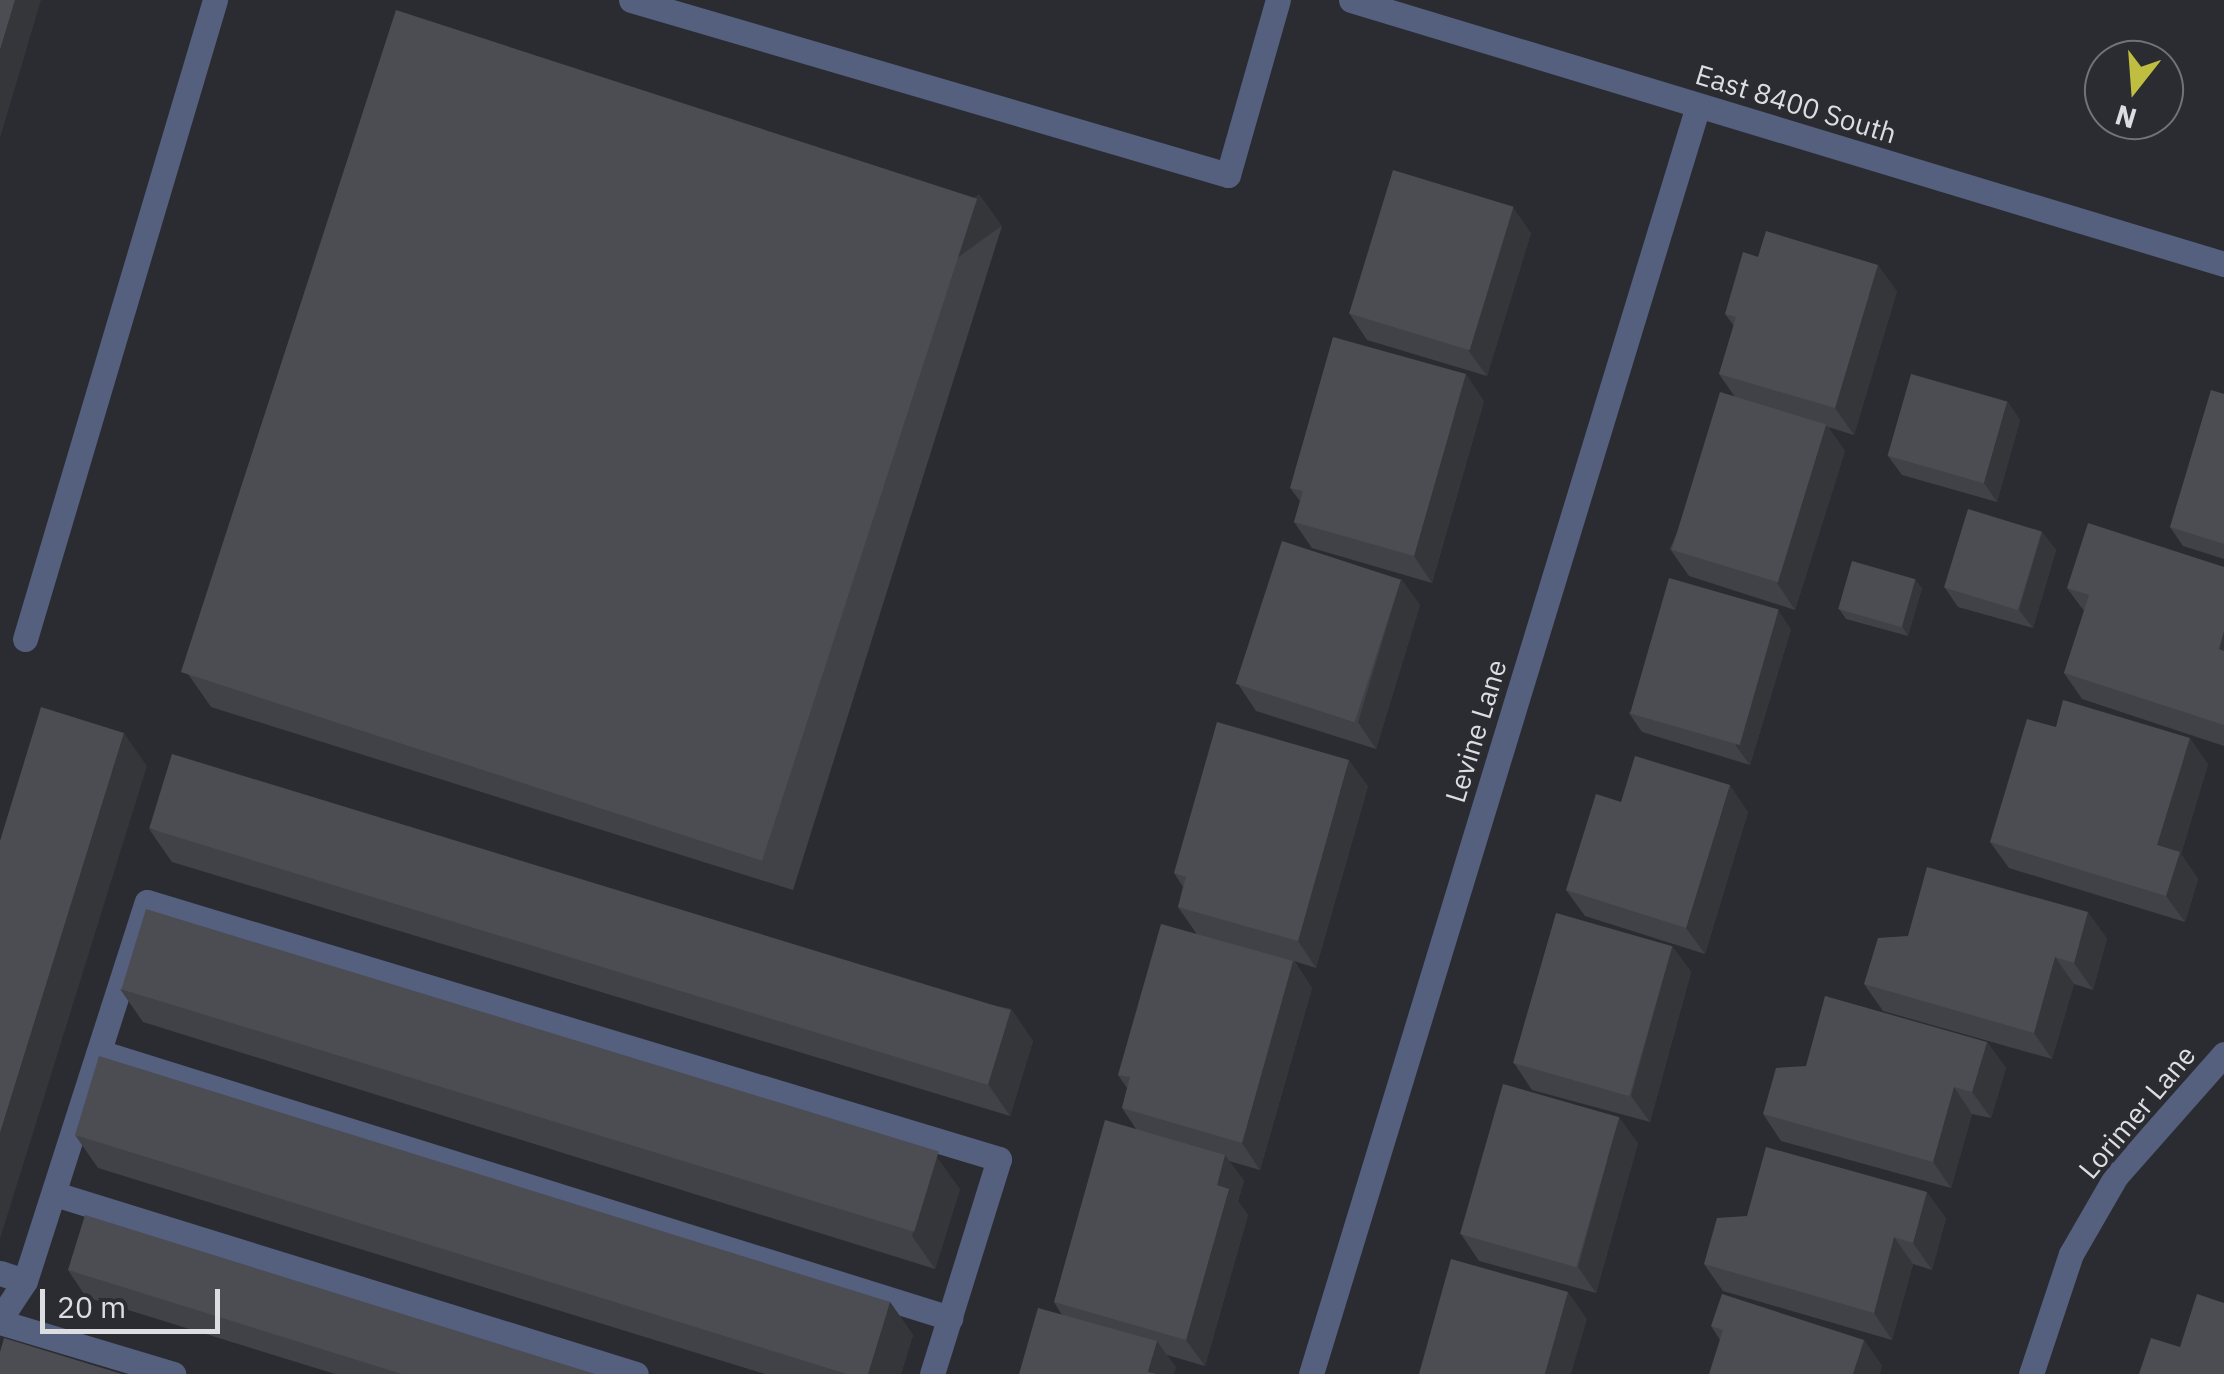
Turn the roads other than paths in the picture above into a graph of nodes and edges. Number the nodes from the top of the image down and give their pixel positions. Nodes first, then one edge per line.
1 (214, 0) edge
2 (632, 0) edge
3 (1278, 0) edge
4 (1351, 0) edge
5 (1408, 8) edge
6 (1698, 106) junction
7 (2224, 264) edge
8 (25, 640) dead end
9 (100, 1052) junction
10 (2224, 1054) edge
11 (55, 1194) junction
12 (0, 1273) edge
13 (26, 1281) junction
14 (950, 1318) junction
15 (0, 1320) edge
16 (173, 1374) edge
17 (636, 1374) edge
18 (932, 1374) edge
19 (1311, 1374) edge
20 (2031, 1374) edge

1 - 8 street
2 - 3 street
4 - 5 street, East 8400 South
5 - 6 street, East 8400 South
6 - 7 street, East 8400 South
6 - 19 street, Levine Lane
9 - 11 street
9 - 14 street
9 - 14 street
10 - 20 street, Lorimer Lane
11 - 13 street
11 - 17 street
12 - 13 street
13 - 15 street
14 - 18 street
15 - 16 street

